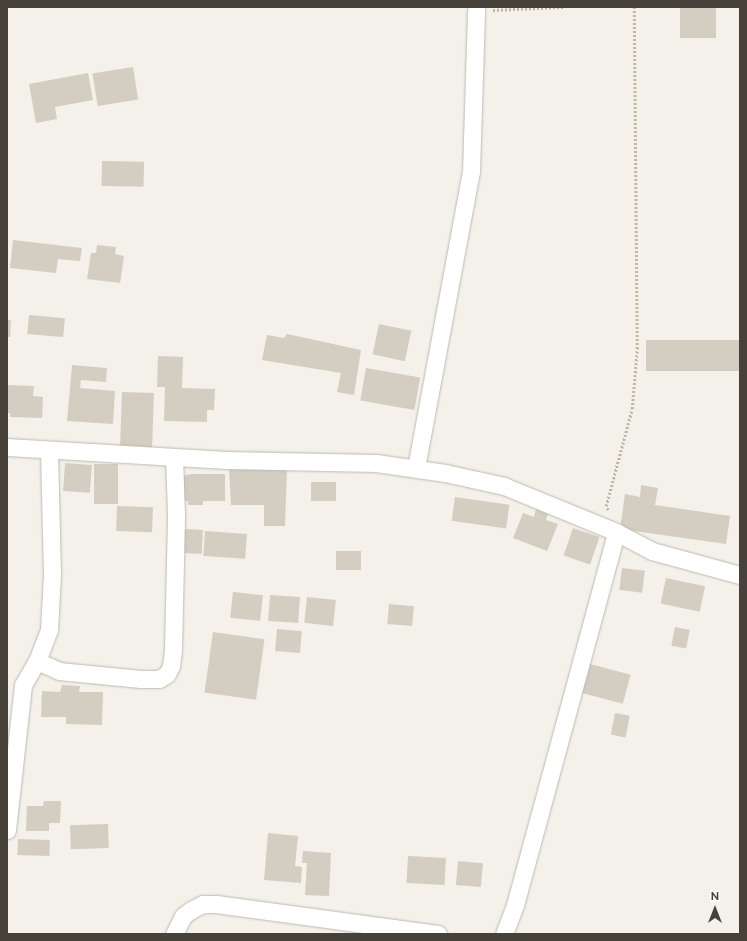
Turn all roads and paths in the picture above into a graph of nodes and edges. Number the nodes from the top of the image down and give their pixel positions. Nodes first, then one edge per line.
1 (563, 7) edge
2 (634, 7) edge
3 (476, 10) joint
4 (7, 447) edge
5 (49, 450) junction
6 (174, 457) junction
7 (416, 468) junction
8 (616, 532) junction
9 (740, 575) edge
10 (37, 661) junction
11 (7, 830) edge
12 (174, 934) edge
13 (438, 934) edge
14 (504, 934) edge

1 - 3 path
2 - 8 path
3 - 7 street
4 - 5 street
5 - 6 street
5 - 10 street
6 - 7 street
6 - 10 street
7 - 8 street
8 - 9 street
8 - 14 street
10 - 11 street
12 - 13 street

